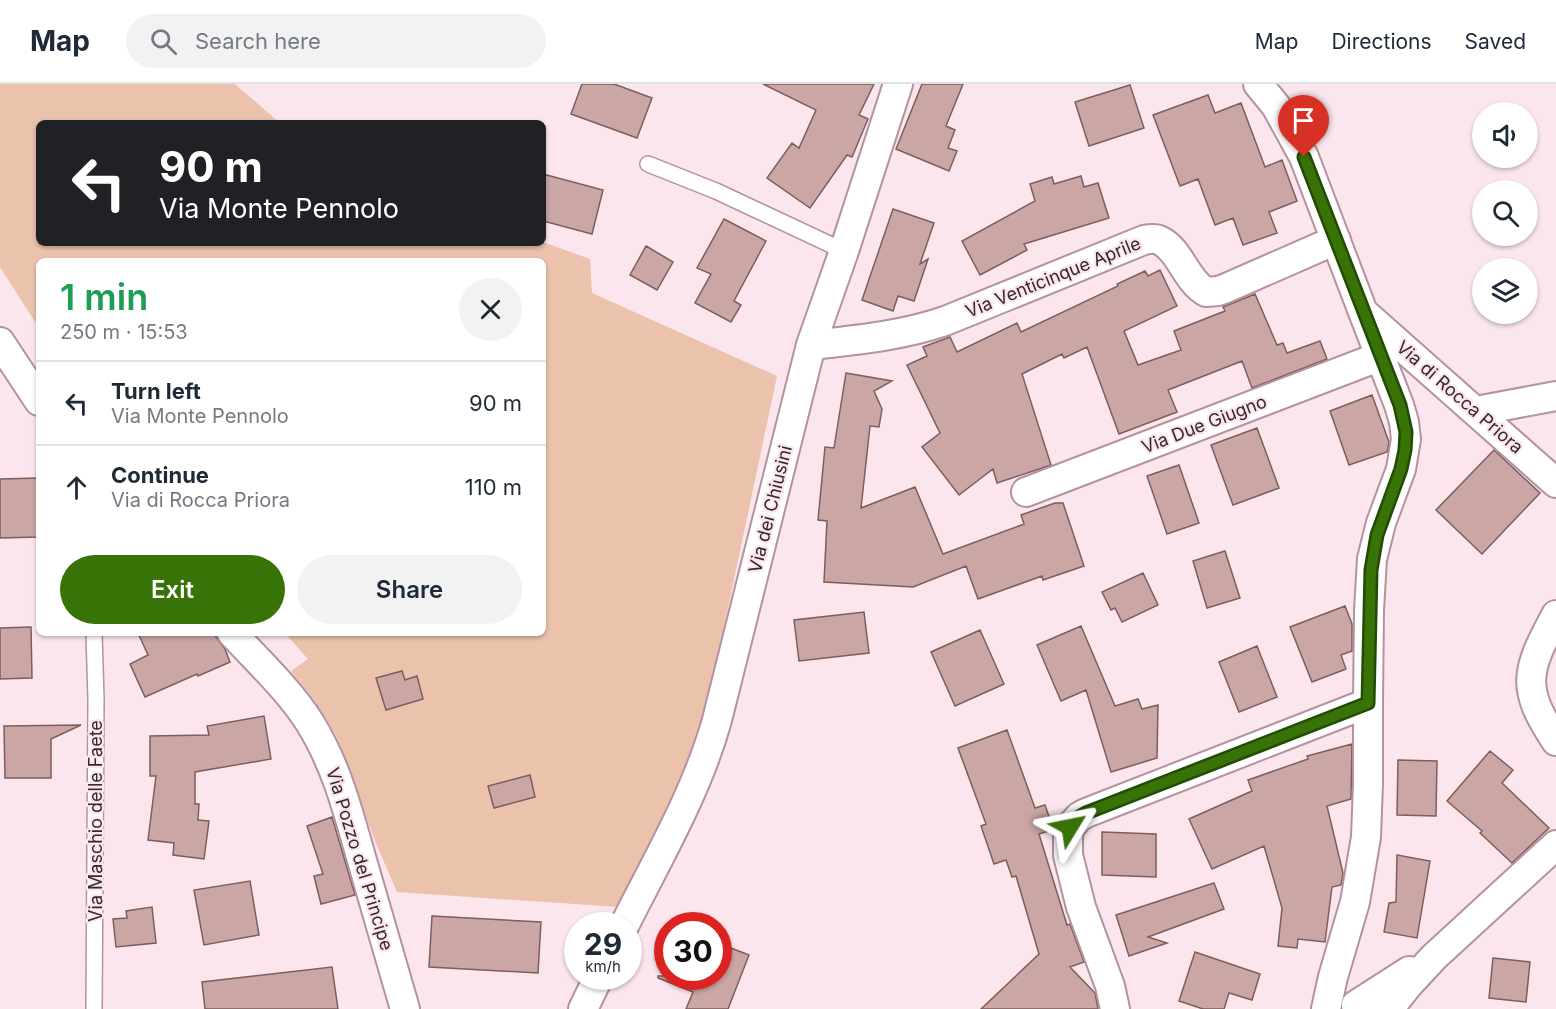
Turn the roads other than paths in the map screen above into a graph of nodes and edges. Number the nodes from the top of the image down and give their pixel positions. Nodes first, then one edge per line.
1 (898, 84) edge
2 (1258, 84) edge
3 (648, 164) dead end
4 (1336, 240) junction
5 (844, 251) junction
6 (1363, 312) junction
7 (0, 342) edge
8 (811, 345) junction
9 (1381, 356) junction
10 (36, 396) edge
11 (1556, 396) edge
12 (1476, 411) junction
13 (1556, 483) edge
14 (1026, 492) dead end
15 (1556, 615) edge
16 (94, 636) edge
17 (235, 636) edge
18 (1368, 703) junction
19 (1556, 741) edge
20 (1556, 845) edge
21 (631, 912) edge
22 (1434, 957) junction
23 (592, 990) edge
24 (1345, 1007) edge
25 (94, 1009) edge
26 (405, 1009) edge
27 (583, 1009) edge
28 (1115, 1009) edge
29 (1389, 1009) edge

1 - 5 street, Via dei Chiusini
2 - 4 street, Via di Rocca Priora
3 - 5 lane
4 - 6 street, Via di Rocca Priora
4 - 8 street, Via Venticinque Aprile
5 - 8 street, Via dei Chiusini
6 - 9 street
6 - 12 street, Via di Rocca Priora
7 - 10 street
8 - 21 street, Via dei Chiusini
9 - 14 street, Via Due Giugno
9 - 18 street
11 - 12 street
12 - 13 street, Via di Rocca Priora
15 - 19 street
16 - 25 lane, Via Maschio delle Faete
17 - 26 street, Via Pozzo del Principe
18 - 24 street
18 - 28 street
20 - 22 street
22 - 24 street
22 - 29 street
23 - 27 street

